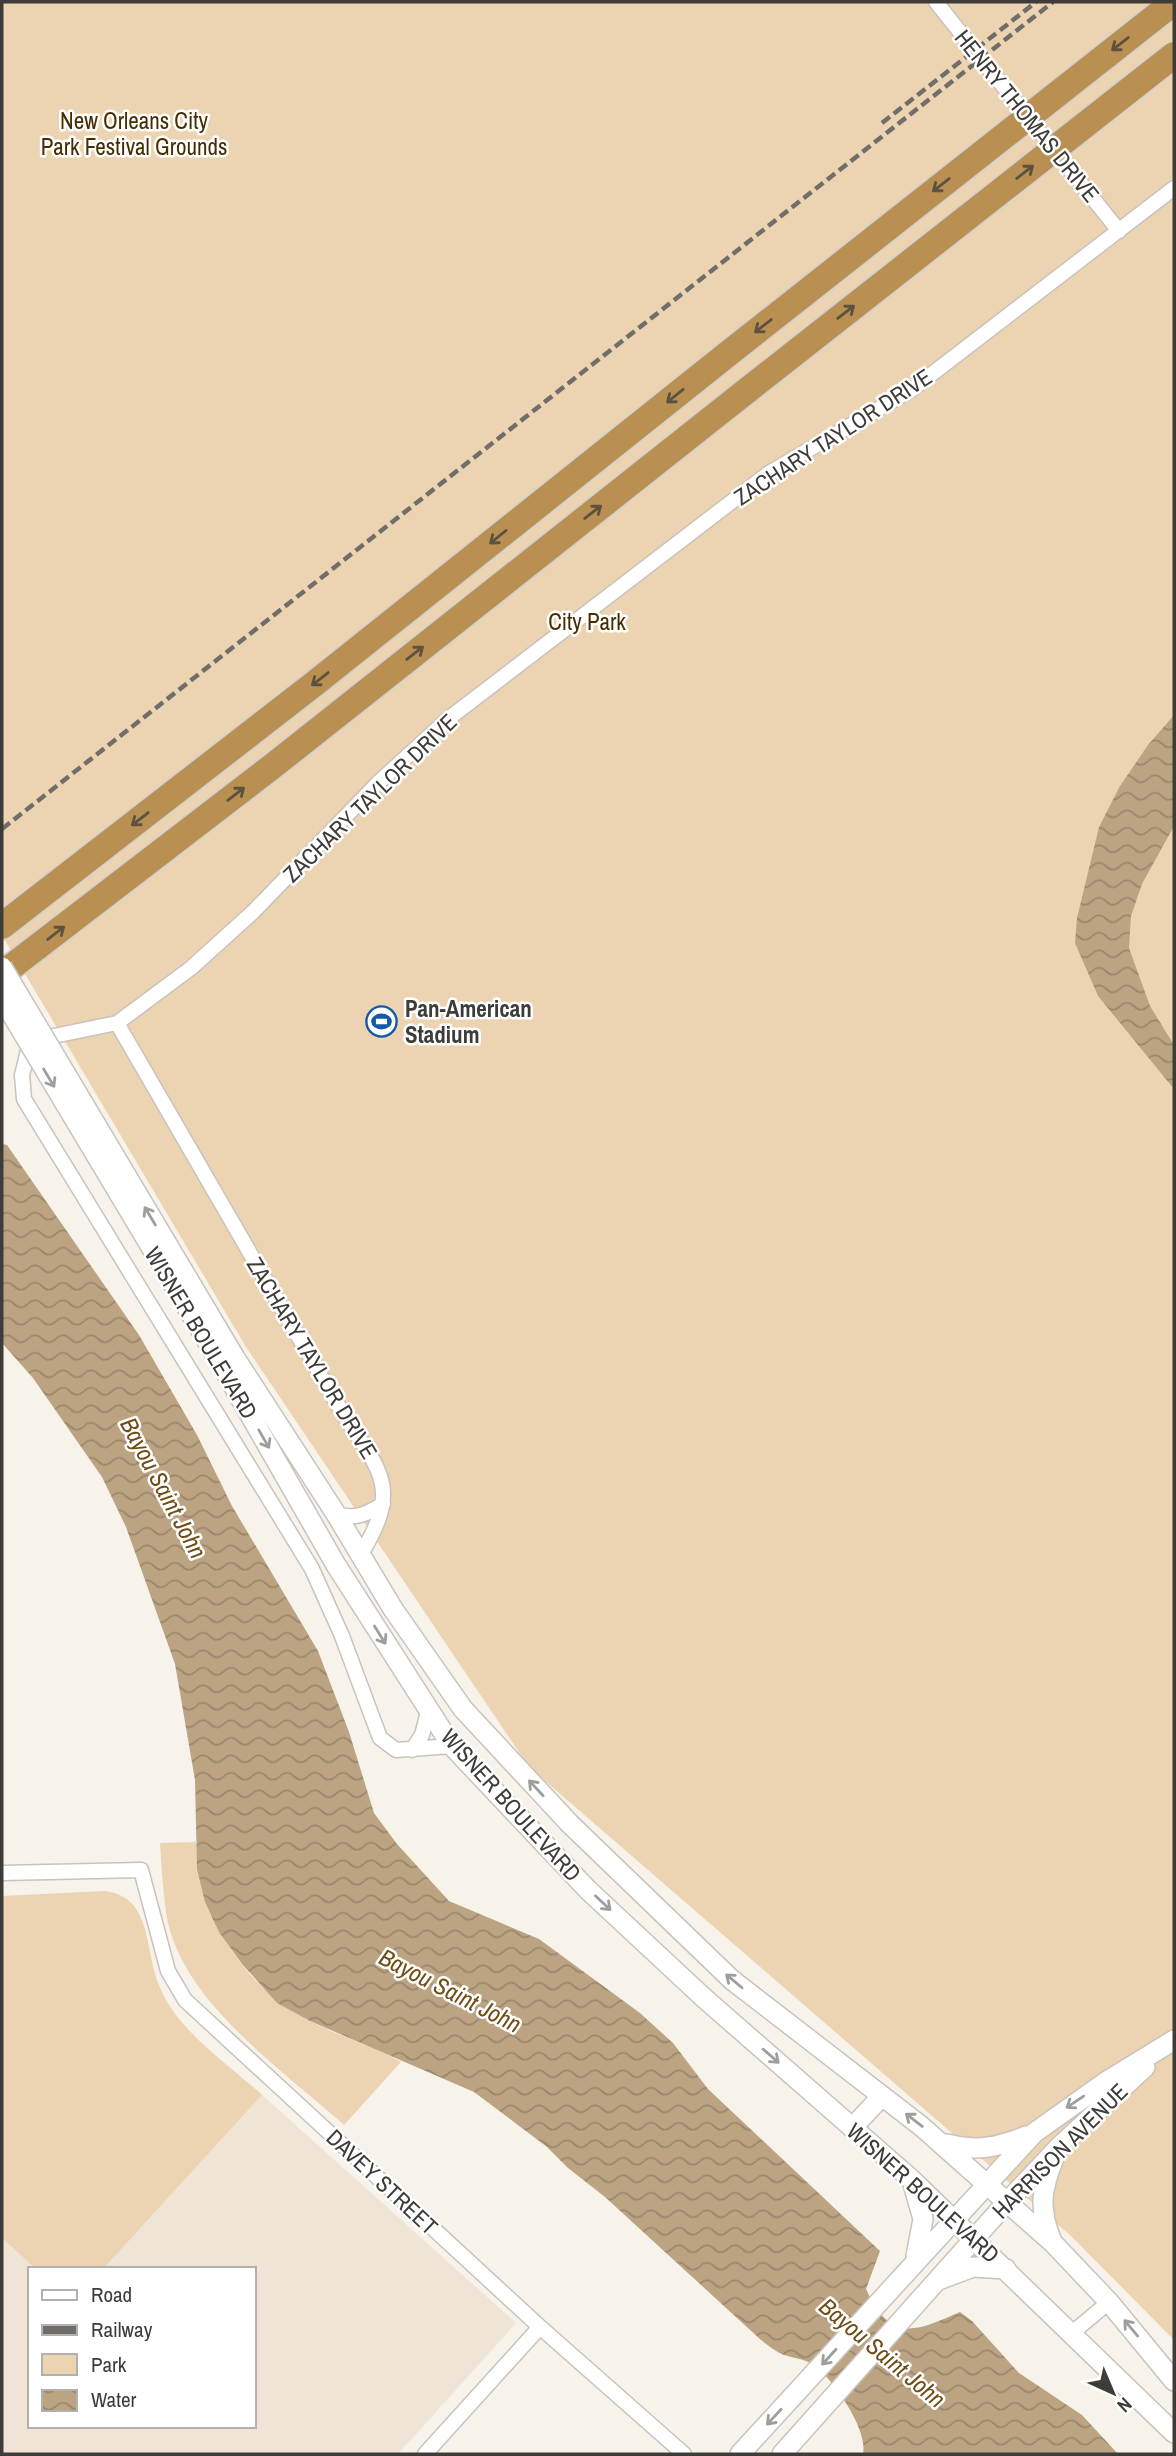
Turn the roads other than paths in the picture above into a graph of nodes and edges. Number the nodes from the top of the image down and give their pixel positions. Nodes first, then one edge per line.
1 (936, 2) edge
2 (1174, 2) edge
3 (1174, 55) edge
4 (1174, 188) edge
5 (1119, 231) junction
6 (2, 926) edge
7 (2, 967) edge
8 (2, 974) edge
9 (2, 998) edge
10 (117, 1023) junction
11 (226, 1359) junction
12 (383, 1504) junction
13 (336, 1514) junction
14 (360, 1554) junction
15 (428, 1712) junction
16 (452, 1746) junction
17 (412, 1750) junction
18 (569, 1824) junction
19 (546, 1846) junction
20 (2, 1873) edge
21 (882, 2096) junction
22 (852, 2128) junction
23 (1034, 2133) junction
24 (942, 2143) junction
25 (1059, 2147) junction
26 (911, 2179) junction
27 (986, 2182) junction
28 (1008, 2200) junction
29 (953, 2219) junction
30 (974, 2238) junction
31 (1053, 2243) junction
32 (915, 2261) junction
33 (1006, 2269) junction
34 (937, 2281) junction
35 (1109, 2302) junction
36 (540, 2327) junction
37 (1072, 2333) junction
38 (1174, 2381) edge
39 (1174, 2433) edge
40 (425, 2454) edge
41 (684, 2454) edge
42 (740, 2454) edge
43 (782, 2454) edge

1 - 5 street, HENRY THOMAS DRIVE
2 -> 6 highway, bridge
8 -> 3 highway, bridge
4 - 5 street, ZACHARY TAYLOR DRIVE
5 - 10 street, ZACHARY TAYLOR DRIVE
11 -> 7 street, WISNER BOULEVARD, bridge
9 -> 11 street, WISNER BOULEVARD, bridge
10 - 12 street, ZACHARY TAYLOR DRIVE
10 - 17 street, ZACHARY TAYLOR DRIVE
11 - 13 street, WISNER BOULEVARD
11 -> 15 street, WISNER BOULEVARD
12 - 13 street
12 - 14 street, ZACHARY TAYLOR DRIVE
13 - 14 street, WISNER BOULEVARD
18 -> 14 street, WISNER BOULEVARD
15 - 16 street, WISNER BOULEVARD
15 - 17 street
16 - 17 street
16 - 19 street, WISNER BOULEVARD
18 - 19 street
21 -> 18 street, WISNER BOULEVARD
19 -> 22 street, WISNER BOULEVARD
20 - 36 street, DAVEY STREET
21 - 22 street
24 -> 21 street, WISNER BOULEVARD
22 - 26 street, WISNER BOULEVARD
23 - 24 street
25 -> 23 street, HARRISON AVENUE
23 - 27 street, HARRISON AVENUE
24 - 27 street, WISNER BOULEVARD
25 - 28 street, HARRISON AVENUE
25 - 31 street
26 - 29 street, WISNER BOULEVARD
26 - 32 street
27 - 28 street, WISNER BOULEVARD
27 - 29 street, HARRISON AVENUE
28 - 30 street, HARRISON AVENUE
28 - 31 street, WISNER BOULEVARD
29 - 30 street, WISNER BOULEVARD
29 - 32 street, HARRISON AVENUE
30 - 33 street, WISNER BOULEVARD
30 - 34 street, HARRISON AVENUE
31 - 35 street, WISNER BOULEVARD
32 -> 42 street, HARRISON AVENUE
33 - 34 street
33 - 37 street, WISNER BOULEVARD
34 - 43 street, HARRISON AVENUE
35 - 37 street
38 -> 35 street, WISNER BOULEVARD
36 - 40 street
36 - 41 street, DAVEY STREET
37 - 39 street, WISNER BOULEVARD

